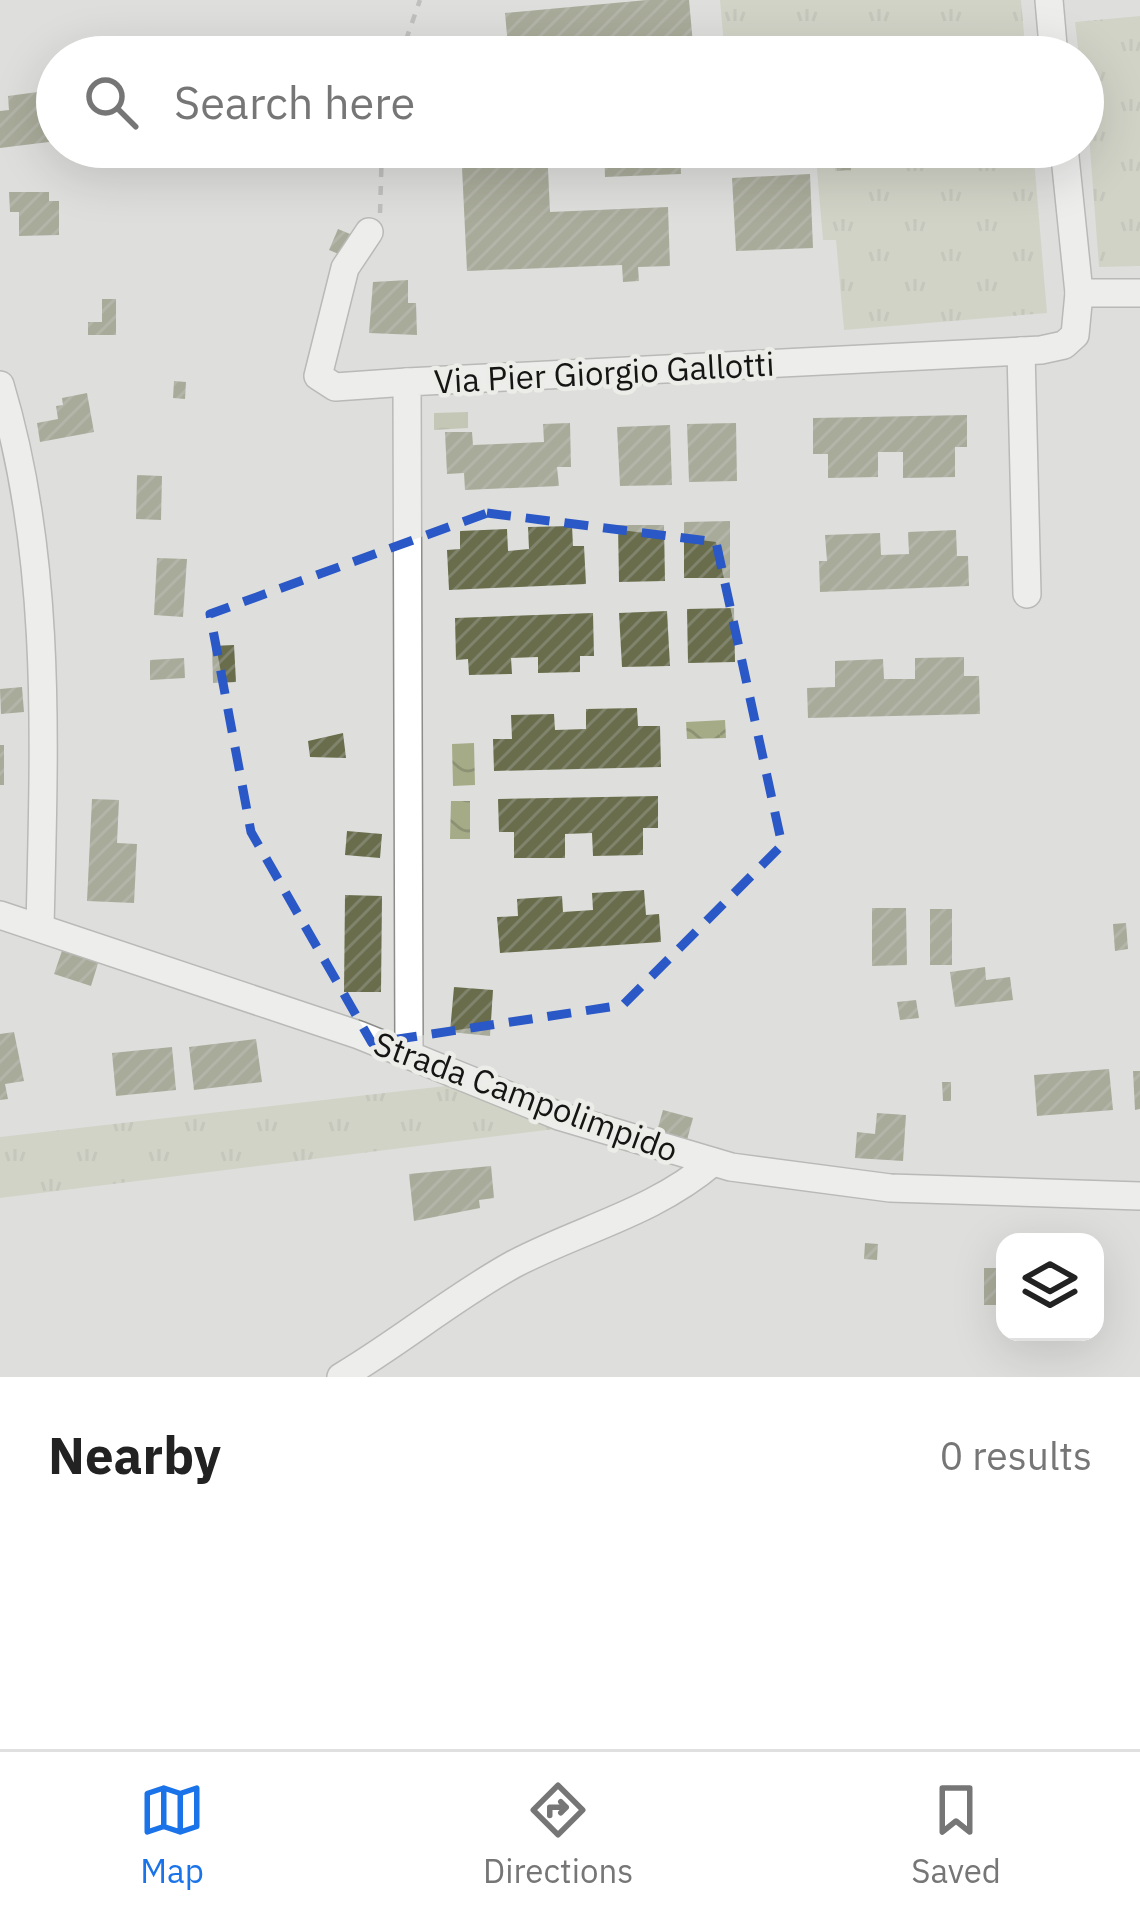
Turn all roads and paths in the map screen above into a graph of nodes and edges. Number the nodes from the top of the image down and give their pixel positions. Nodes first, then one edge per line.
1 (420, 0) edge
2 (1048, 0) edge
3 (407, 36) edge
4 (1052, 36) edge
5 (382, 168) edge
6 (1066, 168) edge
7 (369, 232) joint
8 (1079, 293) junction
9 (1140, 293) edge
10 (1021, 351) junction
11 (407, 382) junction
12 (0, 385) edge
13 (1027, 594) dead end
14 (0, 915) edge
15 (40, 928) junction
16 (409, 1054) junction
17 (713, 1162) junction
18 (1140, 1196) edge
19 (341, 1377) edge

1 - 3 path
2 - 4 street
5 - 7 path
6 - 8 street
7 - 11 street
8 - 9 street
8 - 10 street, Via Pier Giorgio Gallotti
10 - 11 street, Via Pier Giorgio Gallotti
10 - 13 street
11 - 16 street, Via Pier Giorgio Gallotti
12 - 15 street
14 - 15 street, Strada Campolimpido
15 - 16 street, Strada Campolimpido
16 - 17 street, Strada Campolimpido
17 - 18 street, Strada Campolimpido
17 - 19 street

